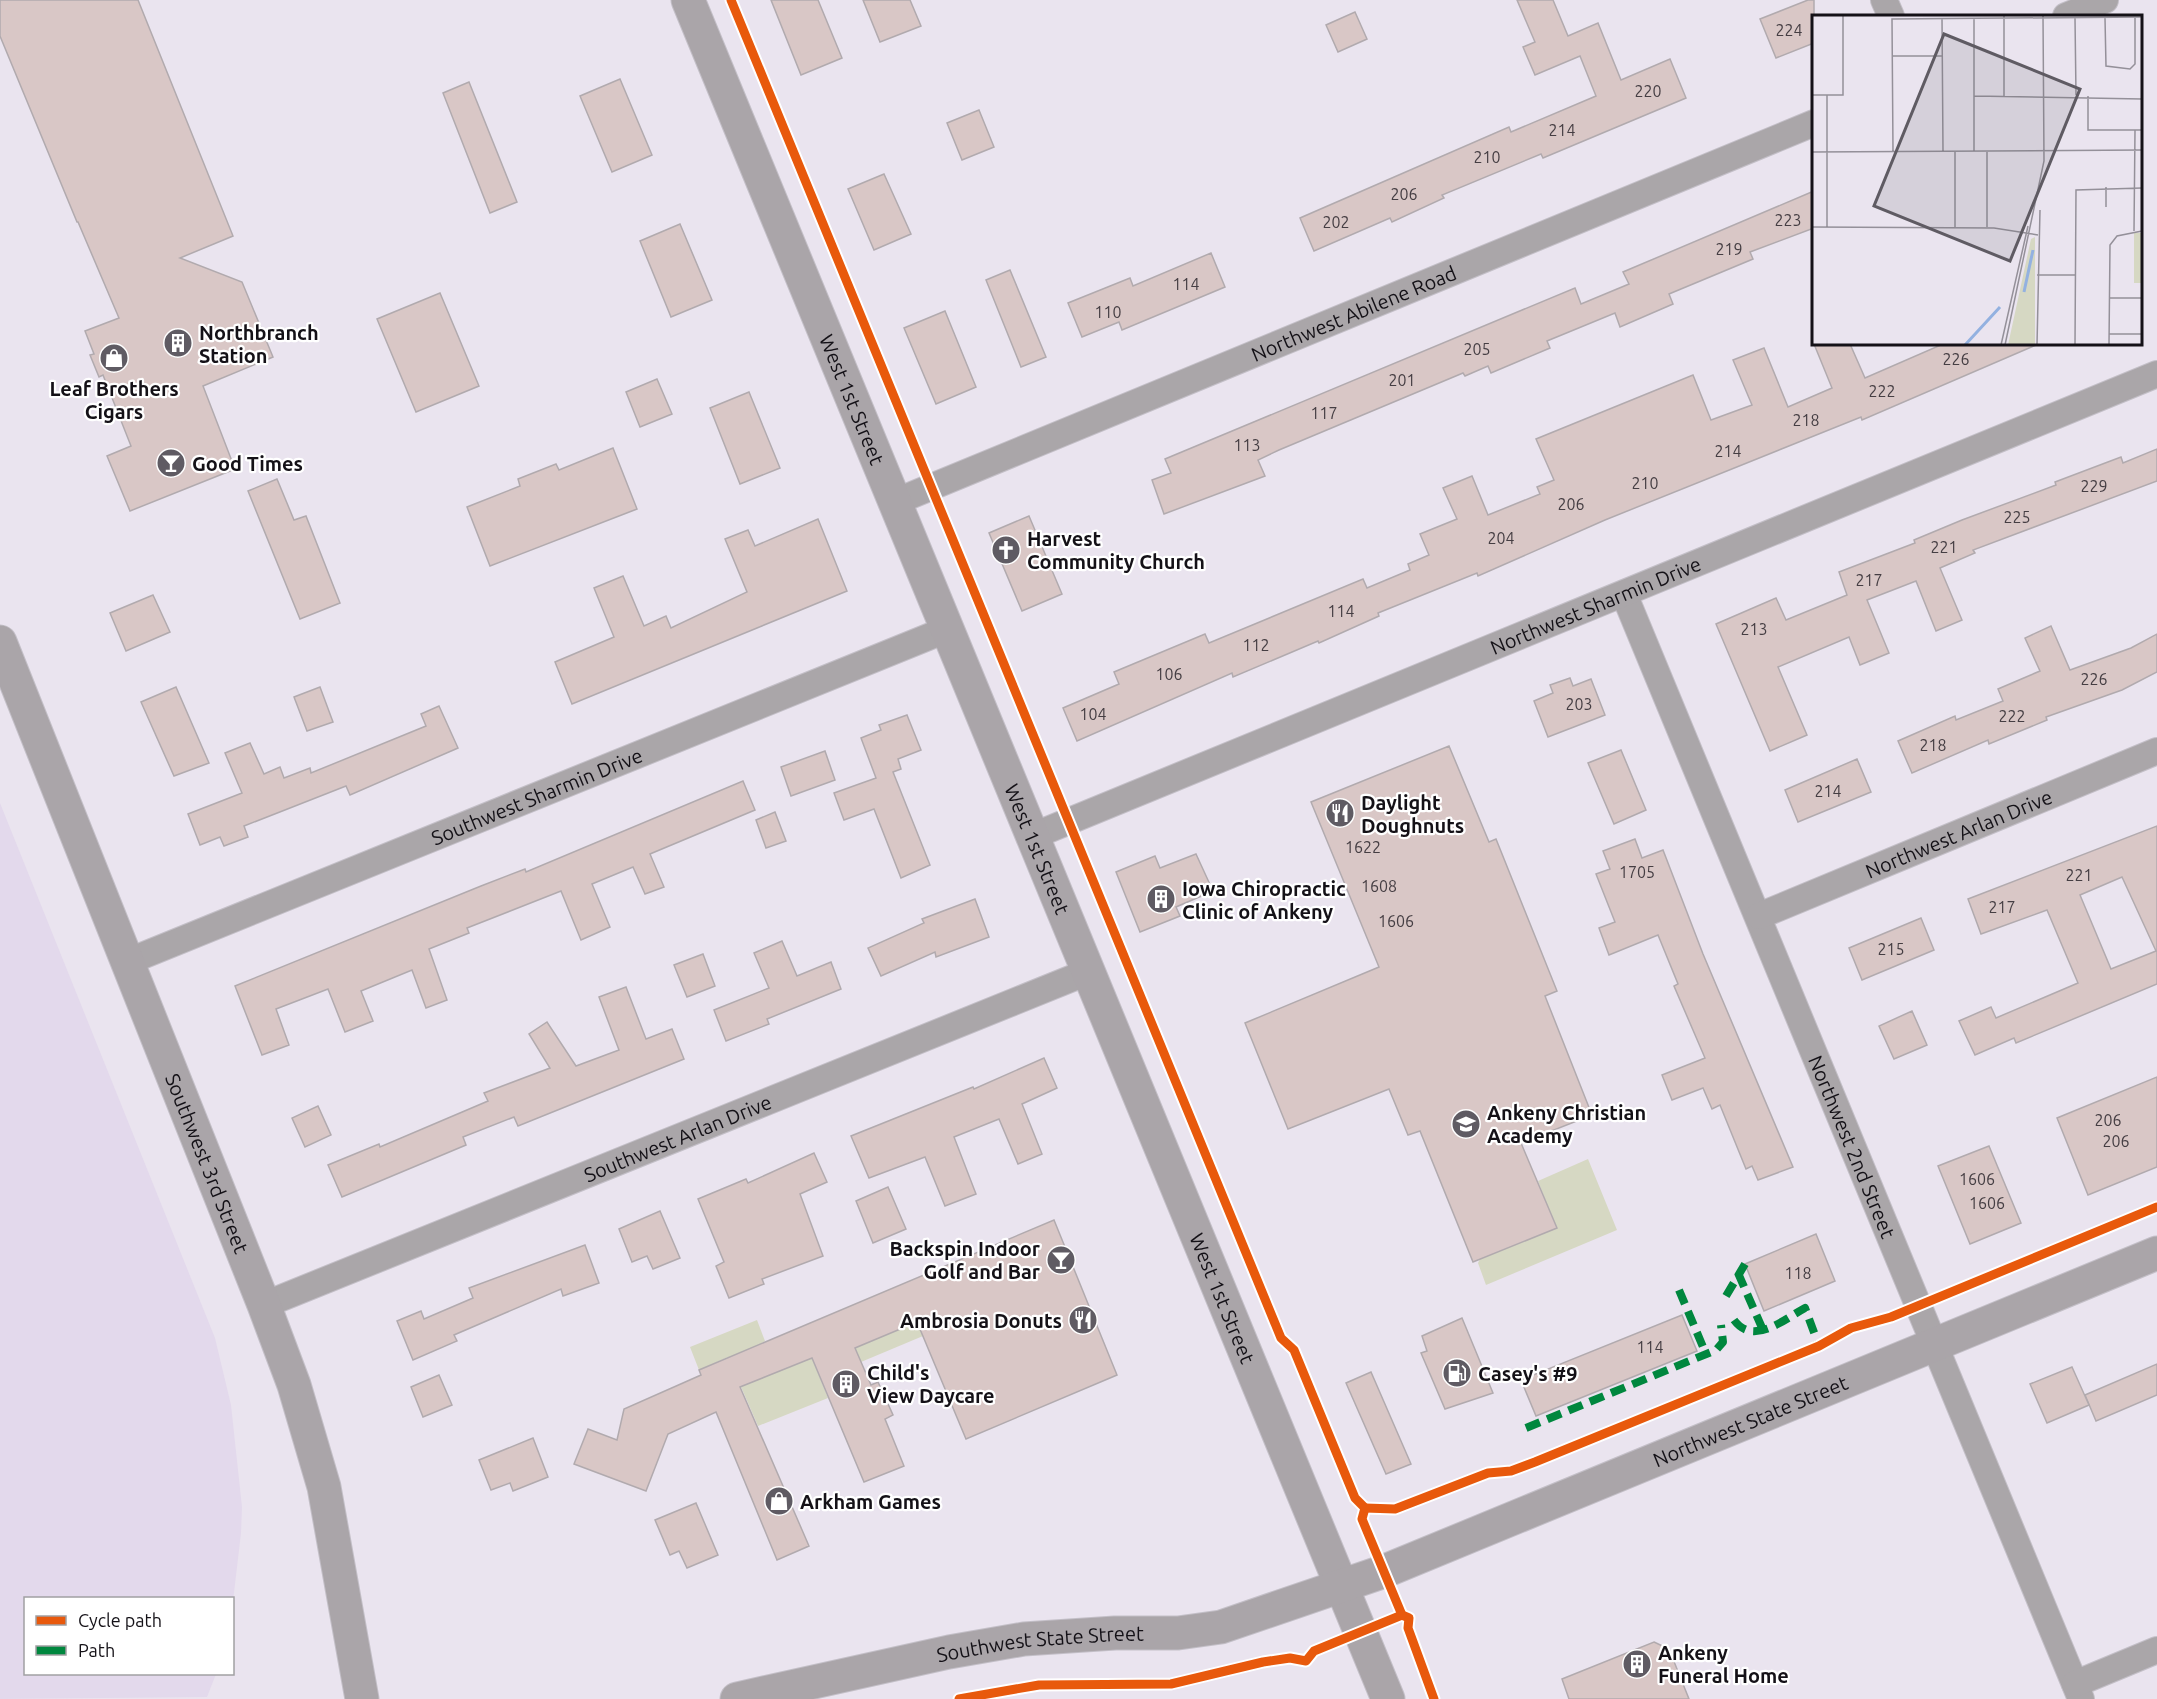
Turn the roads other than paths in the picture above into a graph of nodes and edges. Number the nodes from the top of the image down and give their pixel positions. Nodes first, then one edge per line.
1 (688, 0) edge
2 (1884, 0) edge
3 (2105, 0) edge
4 (1891, 15) edge
5 (2068, 15) edge
6 (1812, 124) edge
7 (2157, 374) edge
8 (895, 502) junction
9 (1624, 594) junction
10 (948, 629) junction
11 (0, 642) edge
12 (2157, 751) edge
13 (1034, 836) junction
14 (1759, 916) junction
15 (127, 962) junction
16 (1090, 971) junction
17 (2157, 1253) edge
18 (264, 1305) junction
19 (1936, 1344) junction
20 (1342, 1587) junction
21 (2157, 1650) edge
22 (2078, 1691) edge
23 (362, 1699) edge
24 (737, 1699) edge
25 (1388, 1699) edge

1 - 8 main road, West 1st Street
2 - 4 street
3 - 5 street
6 - 8 street, Northwest Abilene Road
7 - 9 street, Northwest Sharmin Drive
8 - 10 main road, West 1st Street
9 - 13 street, Northwest Sharmin Drive
9 - 14 street, Northwest 2nd Street
10 - 13 main road, West 1st Street
10 - 15 street, Southwest Sharmin Drive
11 - 15 main road, Southwest 3rd Street
12 - 14 street, Northwest Arlan Drive
13 - 16 main road, West 1st Street
14 - 19 street, Northwest 2nd Street
15 - 18 main road, Southwest 3rd Street
16 - 18 street, Southwest Arlan Drive
16 - 20 main road, West 1st Street
17 - 19 main road, Northwest State Street
18 - 23 main road, Southwest 3rd Street
19 - 20 main road, Northwest State Street
19 - 22 street, Northwest 2nd Street
20 - 24 main road, Southwest State Street
20 - 25 main road, West 1st Street
21 - 22 street

